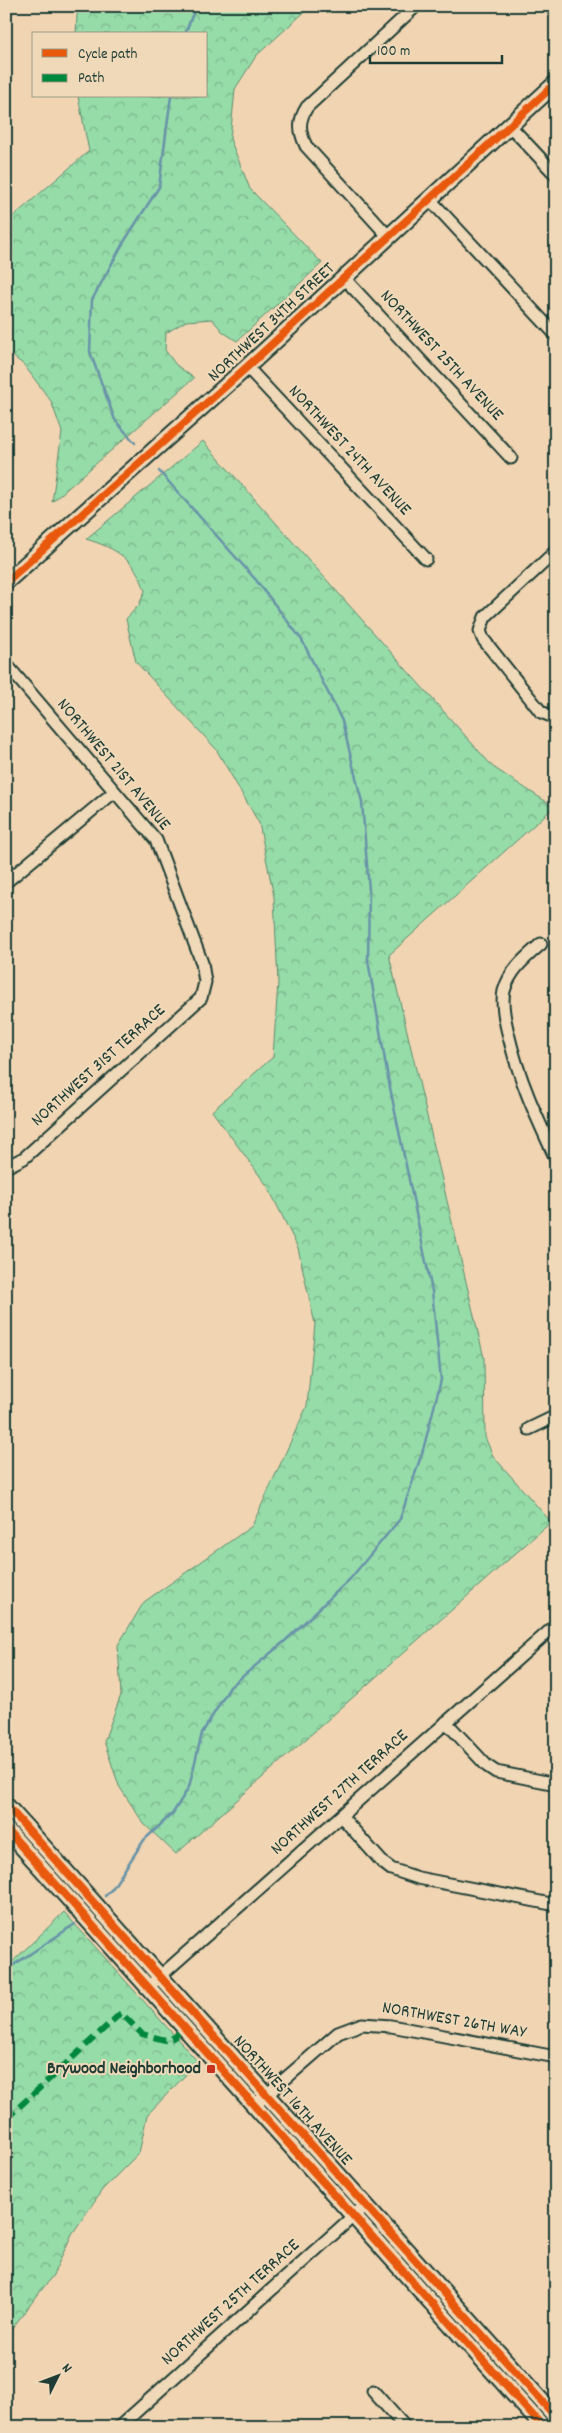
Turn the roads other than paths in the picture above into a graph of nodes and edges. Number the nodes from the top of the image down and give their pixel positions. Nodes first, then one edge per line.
1 (416, 6) edge
2 (556, 84) edge
3 (510, 126) junction
4 (556, 175) edge
5 (436, 206) dead end
6 (389, 236) junction
7 (344, 278) junction
8 (556, 335) edge
9 (247, 367) junction
10 (511, 458) dead end
11 (556, 551) edge
12 (426, 559) dead end
13 (6, 582) edge
14 (6, 664) edge
15 (555, 718) edge
16 (114, 792) junction
17 (6, 882) edge
18 (541, 944) dead end
19 (205, 982) joint
20 (555, 1155) edge
21 (6, 1167) edge
22 (556, 1416) edge
23 (528, 1429) dead end
24 (556, 1625) edge
25 (446, 1722) junction
26 (556, 1784) edge
27 (6, 1805) edge
28 (341, 1816) junction
29 (6, 1829) edge
30 (48, 1852) junction
31 (36, 1862) junction
32 (556, 1905) edge
33 (159, 1976) junction
34 (148, 1987) junction
35 (556, 2057) edge
36 (266, 2095) junction
37 (255, 2105) junction
38 (366, 2205) junction
39 (354, 2216) junction
40 (474, 2326) junction
41 (462, 2336) junction
42 (373, 2391) dead end
43 (556, 2416) edge
44 (119, 2427) edge
45 (405, 2427) edge
46 (543, 2427) edge

1 - 6 street
2 - 3 main road, NORTHWEST 34TH STREET
3 - 4 street
3 - 6 main road, NORTHWEST 34TH STREET
5 - 8 street
6 - 7 main road, NORTHWEST 34TH STREET
7 - 9 main road, NORTHWEST 34TH STREET
7 - 10 street, NORTHWEST 25TH AVENUE
9 - 12 street, NORTHWEST 24TH AVENUE
9 - 13 main road, NORTHWEST 34TH STREET
11 - 15 street
14 - 16 street, NORTHWEST 21ST AVENUE
16 - 17 street
16 - 19 street, NORTHWEST 21ST AVENUE
18 - 20 street
19 - 21 street, NORTHWEST 31ST TERRACE
22 - 23 street
24 - 25 street, NORTHWEST 27TH TERRACE
25 - 26 street
25 - 28 street, NORTHWEST 27TH TERRACE
27 - 30 main road, NORTHWEST 16TH AVENUE
28 - 32 street
28 - 33 street, NORTHWEST 27TH TERRACE
29 - 31 main road, NORTHWEST 16TH AVENUE
30 - 31 main road
30 - 33 main road, NORTHWEST 16TH AVENUE
31 - 34 main road, NORTHWEST 16TH AVENUE
33 - 34 street, NORTHWEST 27TH TERRACE
33 - 36 main road, NORTHWEST 16TH AVENUE
34 - 37 main road, NORTHWEST 16TH AVENUE
35 - 36 street, NORTHWEST 26TH WAY
36 - 37 street, NORTHWEST 26TH WAY
36 - 38 main road, NORTHWEST 16TH AVENUE
37 - 39 main road, NORTHWEST 16TH AVENUE
38 - 39 street, NORTHWEST 25TH TERRACE
38 - 40 main road, NORTHWEST 16TH AVENUE
39 - 41 main road, NORTHWEST 16TH AVENUE
39 - 44 street, NORTHWEST 25TH TERRACE
40 - 41 main road
40 - 43 main road, NORTHWEST 16TH AVENUE
41 - 46 main road, NORTHWEST 16TH AVENUE
42 - 45 street

